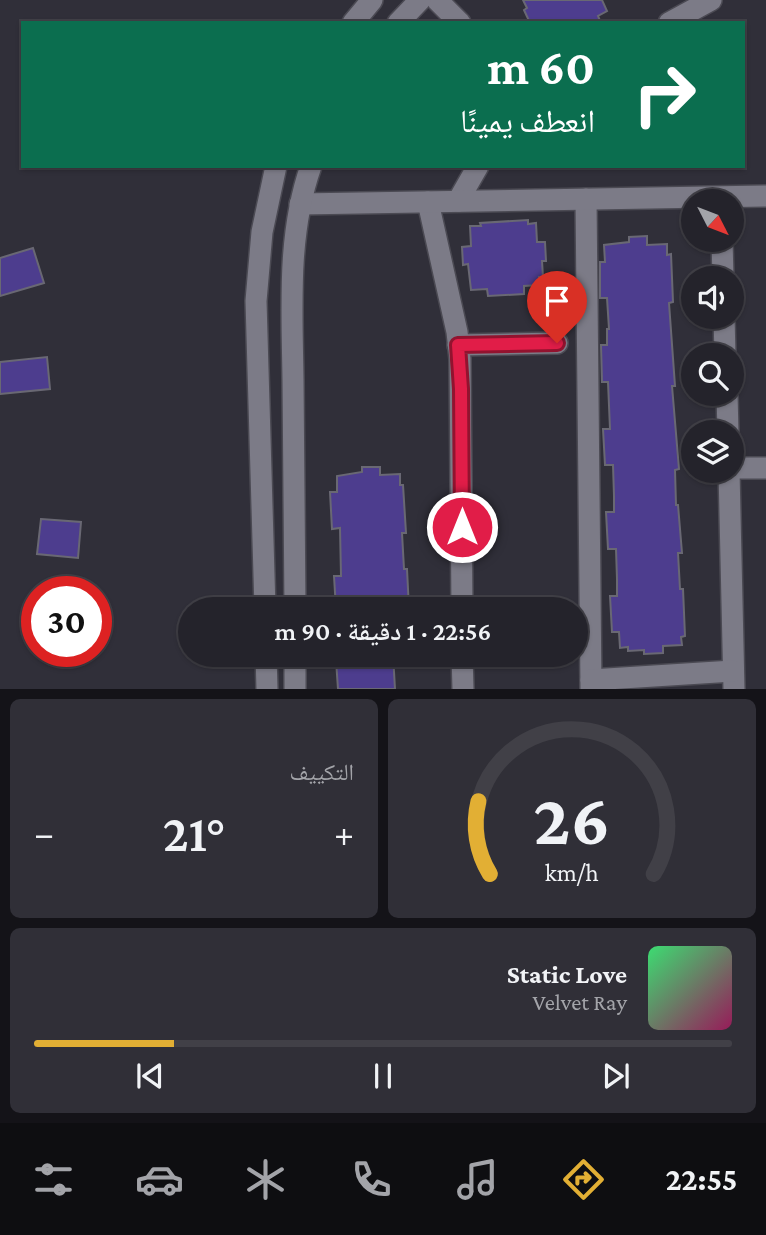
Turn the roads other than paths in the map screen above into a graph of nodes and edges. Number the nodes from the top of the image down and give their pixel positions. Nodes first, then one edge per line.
1 (372, 0) edge
2 (420, 0) edge
3 (437, 0) edge
4 (711, 0) edge
5 (355, 21) edge
6 (400, 21) edge
7 (458, 21) edge
8 (673, 21) edge
9 (276, 168) edge
10 (310, 168) edge
11 (477, 168) edge
12 (766, 196) edge
13 (744, 197) edge
14 (586, 199) junction
15 (681, 199) edge
16 (458, 201) junction
17 (428, 202) junction
18 (300, 204) junction
19 (557, 343) dead end
20 (458, 345) junction
21 (766, 468) edge
22 (744, 469) edge
23 (730, 483) edge
24 (265, 597) edge
25 (295, 597) edge
26 (462, 597) edge
27 (266, 667) edge
28 (295, 667) edge
29 (463, 667) edge
30 (734, 680) edge
31 (591, 685) edge
32 (267, 689) edge
33 (295, 689) edge
34 (463, 689) edge

1 - 5 street
2 - 6 street
3 - 7 street
4 - 8 street
9 - 24 street
10 - 18 street
11 - 16 street
12 - 13 street
14 - 15 street
14 - 16 street
14 - 31 street
16 - 17 street
17 - 18 street
17 - 20 street
18 - 25 street
19 - 20 street
20 - 26 street
21 - 22 street
23 - 30 street
27 - 32 street
28 - 33 street
29 - 34 street
30 - 31 street

